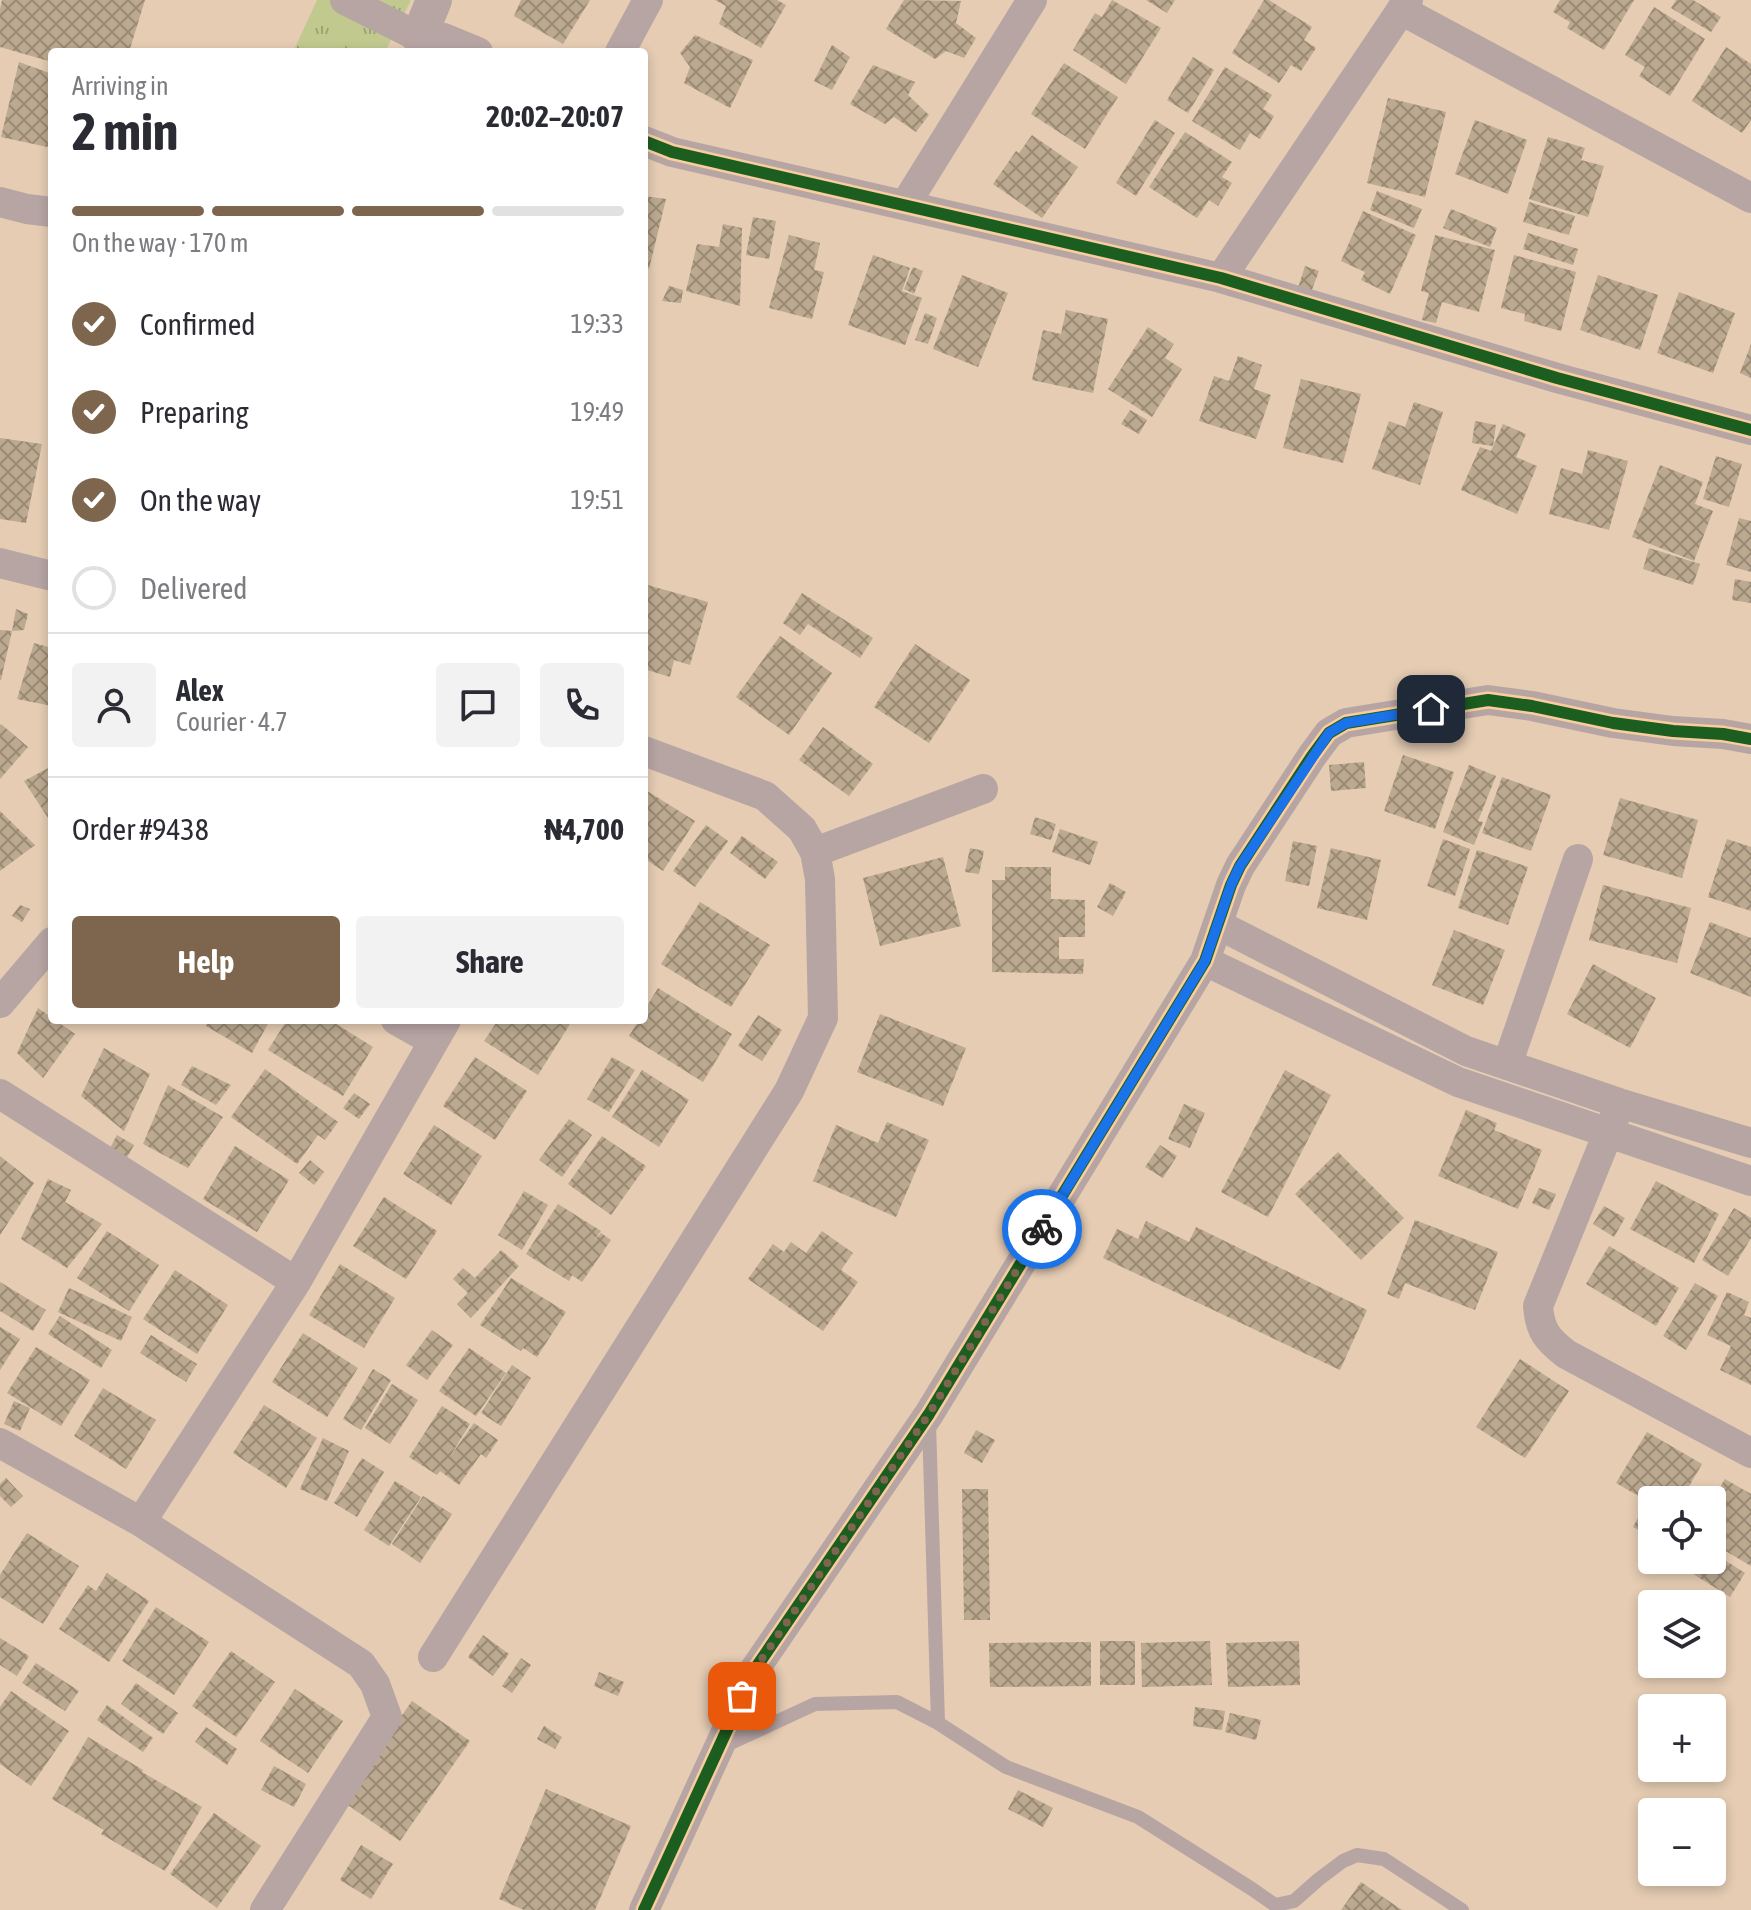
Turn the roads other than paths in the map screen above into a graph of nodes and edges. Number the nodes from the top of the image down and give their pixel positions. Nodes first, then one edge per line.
1 (345, 0) edge
2 (434, 0) edge
3 (648, 0) edge
4 (1032, 0) edge
5 (1404, 5) edge
6 (419, 47) edge
7 (468, 48) edge
8 (622, 48) edge
9 (648, 143) edge
10 (1751, 198) edge
11 (0, 202) edge
12 (905, 205) junction
13 (48, 212) edge
14 (1221, 278) junction
15 (1751, 430) edge
16 (0, 563) edge
17 (48, 575) edge
18 (1751, 739) edge
19 (648, 752) edge
20 (983, 789) dead end
21 (815, 852) junction
22 (1578, 859) dead end
23 (1219, 925) junction
24 (48, 947) edge
25 (1205, 961) junction
26 (0, 1003) edge
27 (414, 1024) edge
28 (440, 1030) edge
29 (1507, 1065) junction
30 (0, 1094) edge
31 (1619, 1103) junction
32 (1609, 1134) junction
33 (1751, 1143) edge
34 (1751, 1181) edge
35 (296, 1282) junction
36 (929, 1414) junction
37 (0, 1443) edge
38 (1751, 1453) edge
39 (141, 1522) junction
40 (433, 1657) dead end
41 (938, 1723) junction
42 (718, 1749) junction
43 (265, 1910) edge
44 (644, 1910) edge
45 (1462, 1910) edge

1 - 6 street
2 - 6 street
3 - 8 street
4 - 12 street
5 - 10 street
5 - 14 street
6 - 7 street
9 - 12 street
11 - 13 street
12 - 14 street
14 - 15 street
16 - 17 street
18 - 23 street
19 - 21 street
20 - 21 street
21 - 40 street
22 - 29 street
23 - 25 street
23 - 29 street
24 - 26 street
25 - 32 street
25 - 36 street
27 - 28 street
28 - 35 street
29 - 31 street
30 - 35 street
31 - 32 street
31 - 33 street
32 - 34 street
32 - 38 street
35 - 39 street
36 - 41 lane
36 - 42 street
37 - 39 street
39 - 43 street
41 - 42 lane
41 - 45 lane
42 - 44 street

